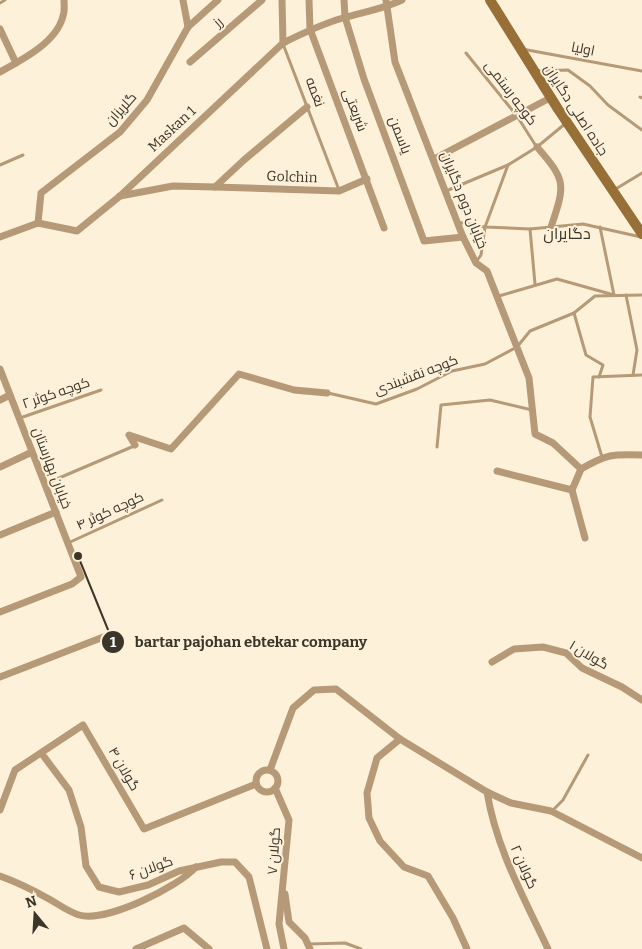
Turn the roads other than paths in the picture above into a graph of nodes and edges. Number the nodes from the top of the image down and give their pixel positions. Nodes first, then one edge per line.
1 (5, 0) edge
2 (64, 0) edge
3 (183, 0) edge
4 (218, 0) edge
5 (262, 0) edge
6 (282, 0) edge
7 (309, 0) edge
8 (344, 0) edge
9 (402, 0) edge
10 (490, 0) edge
11 (0, 2) edge
12 (386, 4) edge
13 (345, 17) junction
14 (188, 27) junction
15 (0, 29) edge
16 (310, 29) junction
17 (283, 43) junction
18 (519, 48) junction
19 (466, 53) dead end
20 (190, 62) dead end
21 (16, 63) junction
22 (534, 71) junction
23 (0, 72) edge
24 (642, 72) edge
25 (550, 98) junction
26 (307, 107) junction
27 (517, 116) junction
28 (566, 122) junction
29 (642, 130) edge
30 (537, 147) junction
31 (23, 155) dead end
32 (434, 159) junction
33 (0, 165) edge
34 (508, 165) junction
35 (642, 173) edge
36 (367, 180) junction
37 (215, 187) junction
38 (613, 190) junction
39 (339, 191) junction
40 (445, 191) junction
41 (120, 196) junction
42 (457, 222) junction
43 (38, 224) junction
44 (551, 227) junction
45 (600, 227) junction
46 (384, 228) dead end
47 (485, 228) junction
48 (530, 229) junction
49 (642, 236) edge
50 (0, 237) edge
51 (463, 237) junction
52 (476, 263) junction
53 (536, 284) junction
54 (614, 295) junction
55 (626, 295) junction
56 (642, 295) edge
57 (497, 297) junction
58 (574, 313) junction
59 (517, 347) junction
60 (0, 369) edge
61 (634, 375) junction
62 (642, 375) edge
63 (600, 377) junction
64 (101, 390) dead end
65 (327, 393) joint
66 (10, 395) junction
67 (0, 400) edge
68 (533, 410) junction
69 (19, 418) junction
70 (136, 445) joint
71 (437, 447) dead end
72 (32, 452) junction
73 (642, 455) edge
74 (602, 457) junction
75 (0, 467) edge
76 (581, 469) junction
77 (497, 471) dead end
78 (45, 484) junction
79 (572, 490) junction
80 (162, 500) dead end
81 (56, 512) junction
82 (0, 535) edge
83 (585, 538) dead end
84 (68, 544) junction
85 (0, 612) edge
86 (106, 636) dead end
87 (492, 662) dead end
88 (0, 677) edge
89 (642, 700) edge
90 (400, 739) junction
91 (42, 754) junction
92 (588, 755) dead end
93 (270, 770) junction
94 (256, 784) junction
95 (276, 788) junction
96 (487, 792) junction
97 (0, 810) edge
98 (551, 811) junction
99 (642, 858) edge
100 (196, 867) junction
101 (0, 876) edge
102 (284, 889) junction
103 (310, 947) edge
104 (136, 949) edge
105 (209, 949) edge
106 (267, 949) edge
107 (284, 949) edge
108 (361, 949) edge
109 (467, 949) edge
110 (548, 949) edge

1 - 11 lane
2 - 21 street
3 - 14 street
4 - 14 street, گلریزان
5 - 20 street, رز
6 - 17 street, نغمه
7 - 16 street, شریعتی
8 - 13 street, یاسمن
9 - 12 street, Maskan 1
10 - 18 street, جاده اصلی دگایران
12 - 13 street, Maskan 1
12 - 32 street, خیابان دوم دگایران
13 - 16 street, Maskan 1
13 - 51 street, یاسمن
14 - 43 street, گلریزان
15 - 21 street
16 - 17 street, Maskan 1
16 - 36 street, شریعتی
17 - 26 lane, نغمه
17 - 41 street, Maskan 1
18 - 22 street, جاده اصلی دگایران
18 - 24 lane, اولیا
19 - 27 lane, کوچه رستمی
21 - 23 street
22 - 25 street, جاده اصلی دگایران
22 - 29 lane
25 - 27 street
25 - 28 street, جاده اصلی دگایران
26 - 37 street
26 - 39 lane, نغمه
27 - 30 lane, کوچه رستمی
27 - 32 street
28 - 30 lane
28 - 38 street, جاده اصلی دگایران
30 - 34 lane
30 - 44 street
31 - 33 lane
32 - 40 street, خیابان دوم دگایران
34 - 40 lane
34 - 47 lane
35 - 38 lane
36 - 39 street, Golchin
36 - 46 street, شریعتی
37 - 39 street, Golchin
37 - 41 street, Golchin
38 - 49 street, جاده اصلی دگایران
40 - 42 street, خیابان دوم دگایران
41 - 43 street, Maskan 1
42 - 47 lane
42 - 51 street, خیابان دوم دگایران
43 - 50 street
44 - 45 lane
44 - 48 lane
45 - 49 lane
45 - 54 lane
47 - 48 lane
47 - 52 lane
48 - 53 lane
51 - 52 street, خیابان دوم دگایران
52 - 57 street, خیابان دوم دگایران
53 - 54 lane
53 - 57 lane
54 - 55 lane, کوچه نقشبندی
54 - 58 lane, کوچه نقشبندی
55 - 56 lane, کوچه نقشبندی
55 - 61 lane
57 - 59 street, خیابان دوم دگایران
58 - 59 lane, کوچه نقشبندی
58 - 63 lane
59 - 65 lane, کوچه نقشبندی
59 - 68 street, خیابان دوم دگایران
60 - 66 street, خیابان بهارستان
61 - 62 lane
61 - 63 lane
63 - 74 lane
64 - 69 lane, کوچه کوثر ۲
65 - 70 street
66 - 67 street
66 - 69 street, خیابان بهارستان
68 - 71 lane
68 - 76 street, خیابان دوم دگایران
69 - 72 street, خیابان بهارستان
70 - 78 lane
72 - 75 street
72 - 78 street, خیابان بهارستان
73 - 74 street
74 - 76 street
76 - 79 street
77 - 79 street
78 - 81 street, خیابان بهارستان
79 - 83 street
80 - 84 lane, کوچه کوثر ۴
81 - 82 street
81 - 84 street, خیابان بهارستان
84 - 85 street, خیابان بهارستان
86 - 88 street
87 - 89 street, گولان ۱
90 - 93 street
90 - 96 street
90 - 109 street
91 - 94 street, گولان ۴
91 - 97 street, گولان ۴
91 - 100 street, گولان ۶
92 - 98 lane
93 - 94 street
93 - 95 street
94 - 95 street
95 - 102 street, گولان ۷
96 - 98 street
96 - 110 street, گولان ۲
98 - 99 street
100 - 101 street
100 - 106 street, گولان ۶
102 - 103 street, گولان ۷
102 - 107 street, گولان ۷
103 - 108 lane
104 - 105 street

